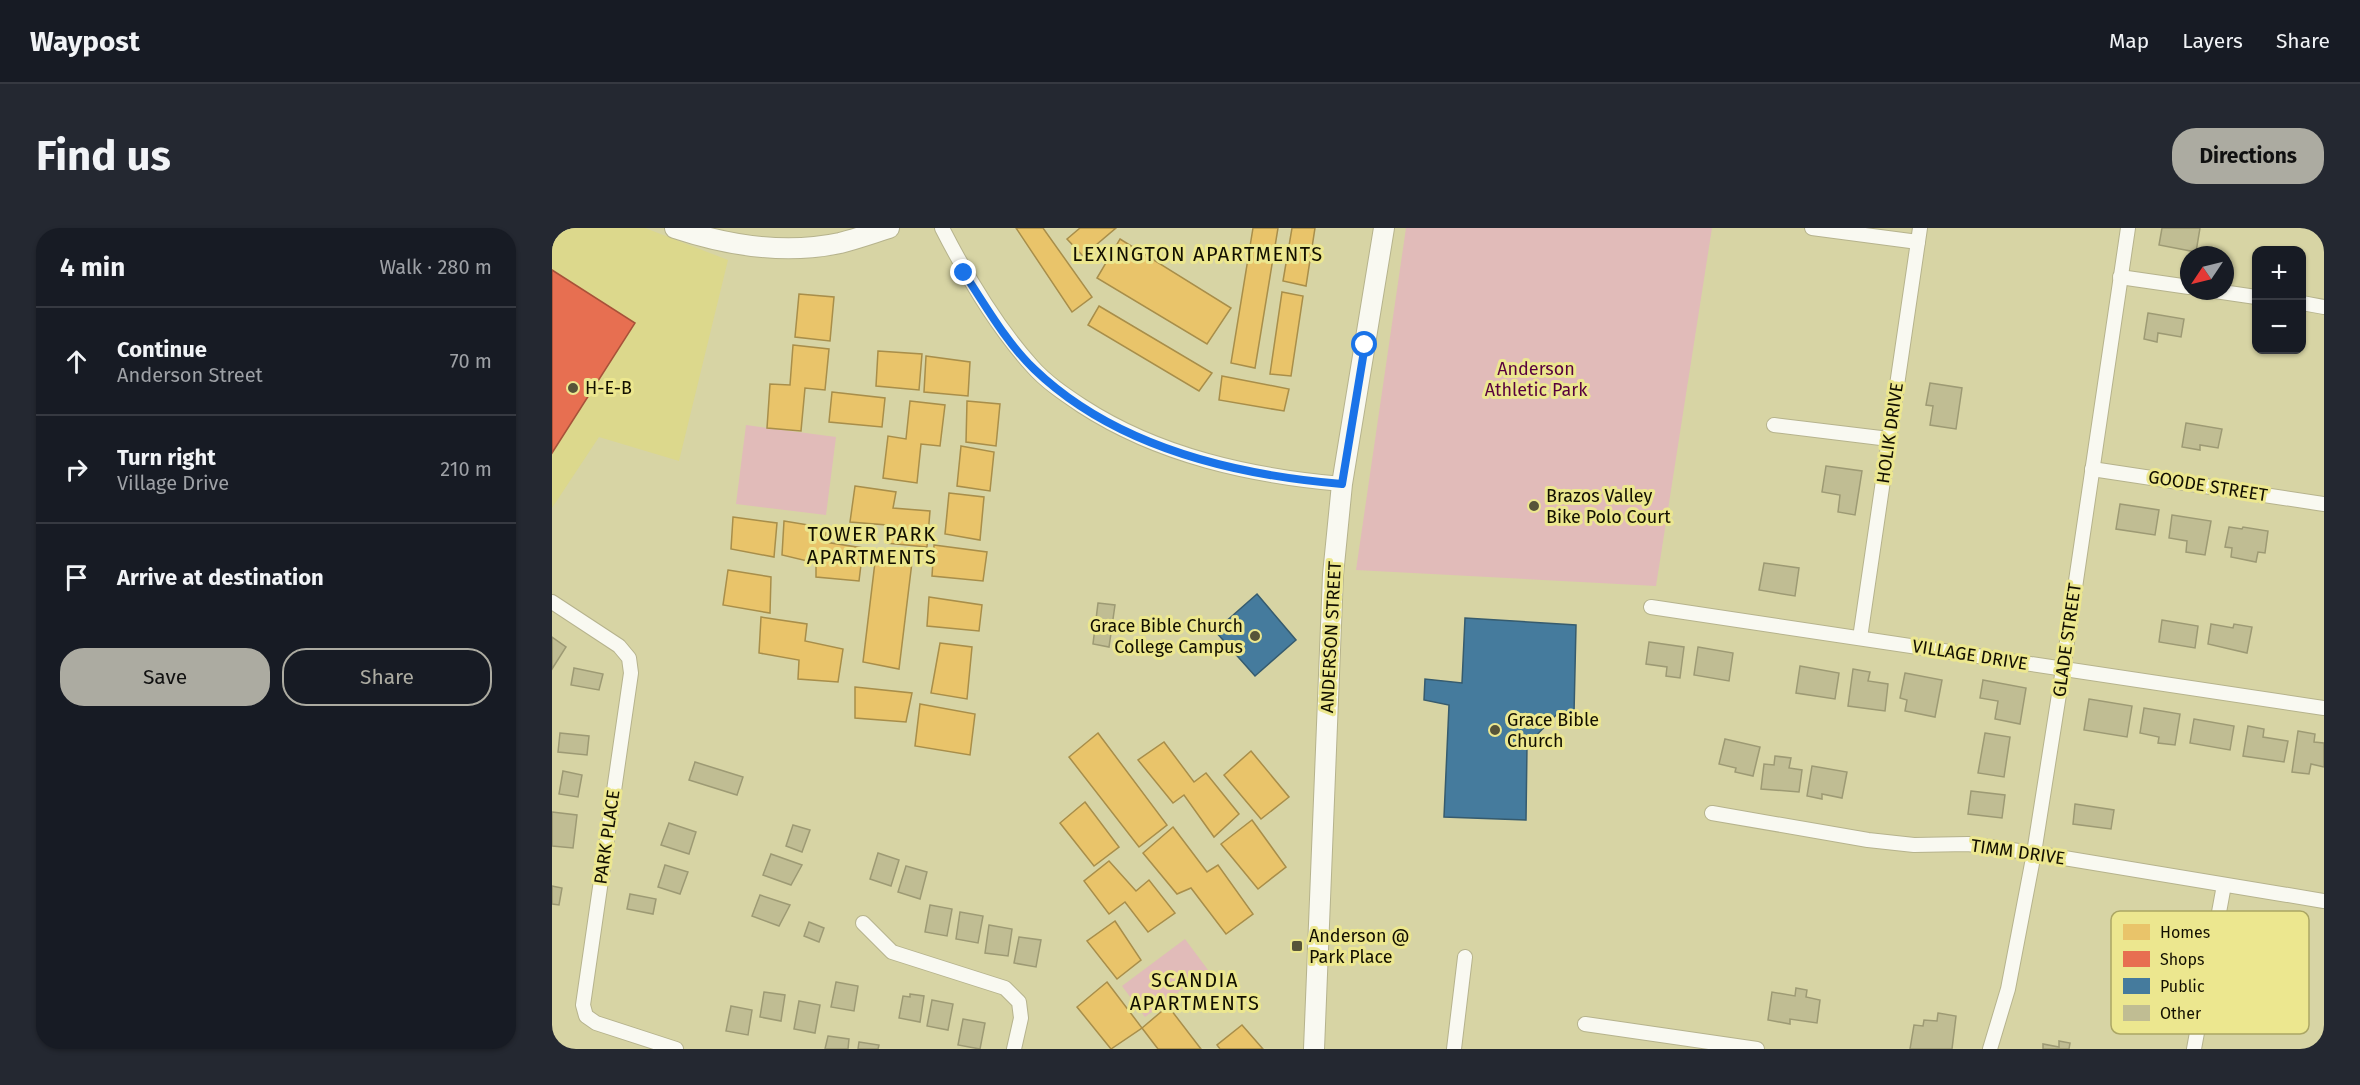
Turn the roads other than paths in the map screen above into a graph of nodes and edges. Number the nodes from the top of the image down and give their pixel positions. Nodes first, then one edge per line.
1 (675, 228) edge
2 (889, 228) edge
3 (942, 228) edge
4 (1384, 228) edge
5 (1812, 228) edge
6 (2128, 228) edge
7 (1919, 235) edge
8 (2120, 277) junction
9 (2180, 286) edge
10 (2234, 294) edge
11 (2252, 296) edge
12 (2306, 304) edge
13 (2324, 307) edge
14 (1774, 425) dead end
15 (1889, 439) junction
16 (2092, 469) junction
17 (1342, 484) junction
18 (2324, 504) edge
19 (552, 602) edge
20 (1651, 607) dead end
21 (1860, 638) junction
22 (2063, 669) junction
23 (2324, 708) edge
24 (1712, 813) dead end
25 (2034, 853) junction
26 (2224, 885) junction
27 (2324, 901) edge
28 (2219, 911) edge
29 (863, 923) dead end
30 (1465, 957) dead end
31 (1585, 1024) dead end
32 (2197, 1034) edge
33 (676, 1049) edge
34 (1014, 1049) edge
35 (1314, 1049) edge
36 (1454, 1049) edge
37 (1757, 1049) edge
38 (1990, 1049) edge
39 (2194, 1049) edge

1 - 2 street
3 - 17 street
4 - 17 street, ANDERSON STREET
5 - 7 street
6 - 8 street, GLADE STREET
7 - 15 street, HOLIK DRIVE
8 - 9 street
8 - 16 street, GLADE STREET
10 - 11 street
12 - 13 street
14 - 15 street
15 - 21 street, HOLIK DRIVE
16 - 18 street, GOODE STREET
16 - 22 street, GLADE STREET
17 - 35 street, ANDERSON STREET
19 - 33 street, PARK PLACE
20 - 21 street, VILLAGE DRIVE
21 - 22 street, VILLAGE DRIVE
22 - 23 street, VILLAGE DRIVE
22 - 25 street, GLADE STREET
24 - 25 street, TIMM DRIVE
25 - 26 street, TIMM DRIVE
25 - 38 street, GLADE STREET
26 - 27 street, TIMM DRIVE
26 - 28 street
29 - 34 street
30 - 36 street
31 - 37 street
32 - 39 street

